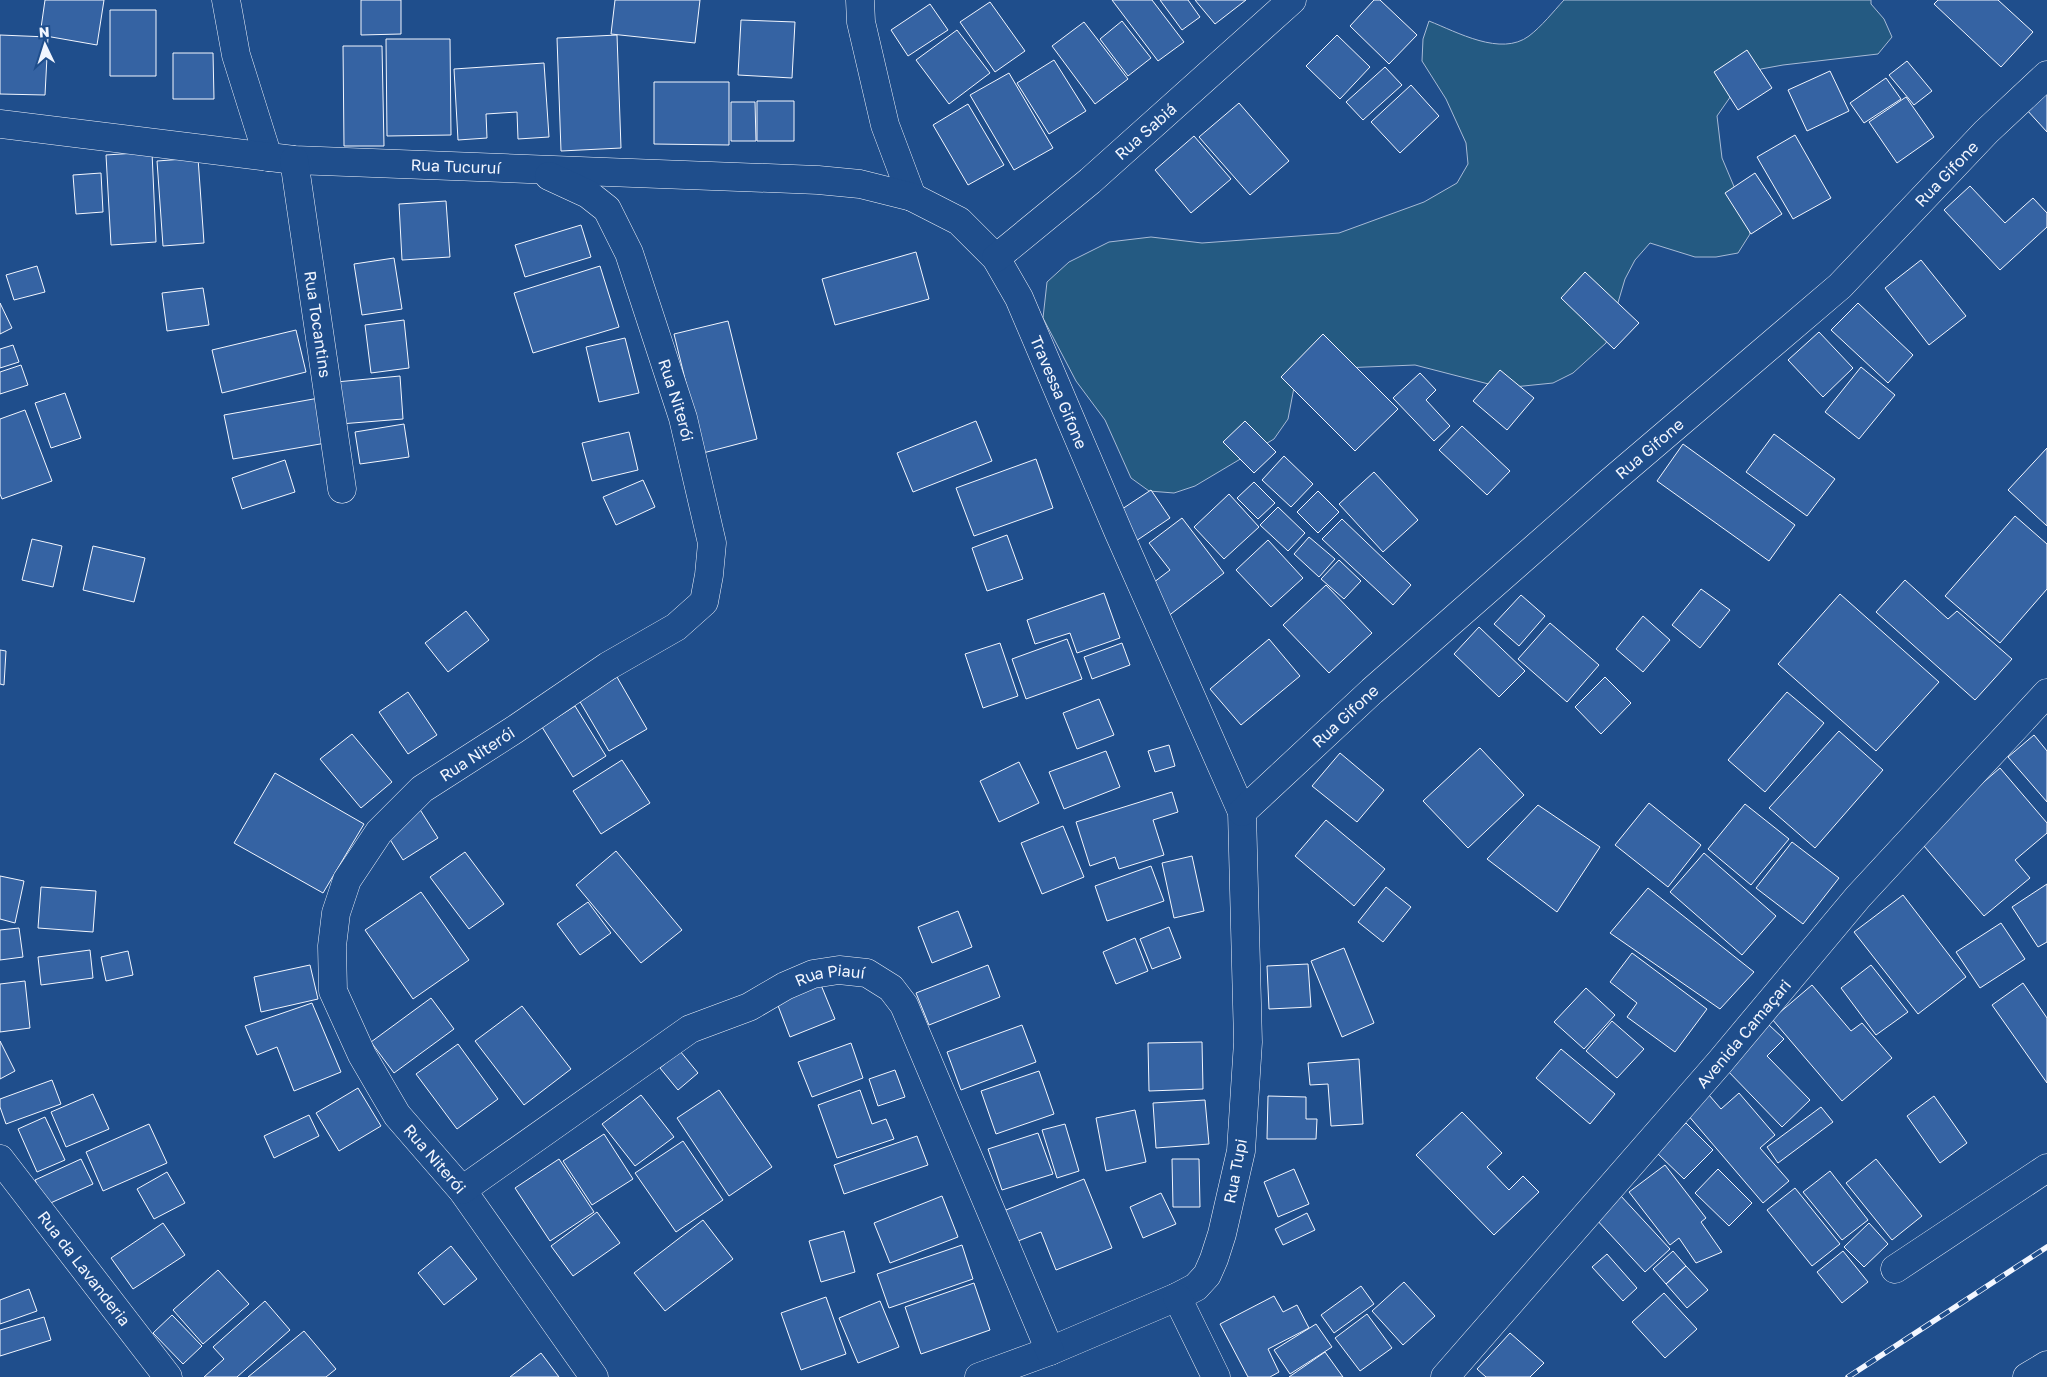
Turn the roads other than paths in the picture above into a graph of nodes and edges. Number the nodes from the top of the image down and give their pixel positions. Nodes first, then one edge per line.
1 (226, 0) edge
2 (860, 0) edge
3 (1292, 0) edge
4 (2047, 75) edge
5 (0, 124) edge
6 (281, 158) junction
7 (536, 170) junction
8 (912, 197) junction
9 (996, 258) junction
10 (342, 489) dead end
11 (2047, 693) edge
12 (1242, 812) junction
13 (0, 1159) edge
14 (2047, 1168) edge
15 (462, 1190) junction
16 (1895, 1269) dead end
17 (1182, 1306) junction
18 (1050, 1350) junction
19 (2047, 1365) edge
20 (1213, 1371) edge
21 (168, 1377) edge
22 (594, 1377) edge
23 (979, 1377) edge
24 (1445, 1377) edge
25 (2027, 1377) edge

1 - 6 street, Rua Tocantins
2 - 8 street
3 - 9 street, Rua Sabiá
4 - 12 street, Rua Gifone
5 - 6 street, Rua Tucuruí
6 - 7 street, Rua Tucuruí
6 - 10 street, Rua Tocantins
7 - 8 street, Rua Tucuruí
7 - 15 street, Rua Niterói
8 - 9 street, Travessa Gifone
9 - 12 street, Travessa Gifone
11 - 24 street, Avenida Camaçari
12 - 17 street, Rua Tupi
13 - 21 street, Rua da Lavanderia
14 - 16 street
15 - 18 street, Rua Piauí
15 - 22 street, Rua Niterói
17 - 18 street, Rua Tupi
17 - 20 street
18 - 23 street, Rua Tupi
19 - 25 street

